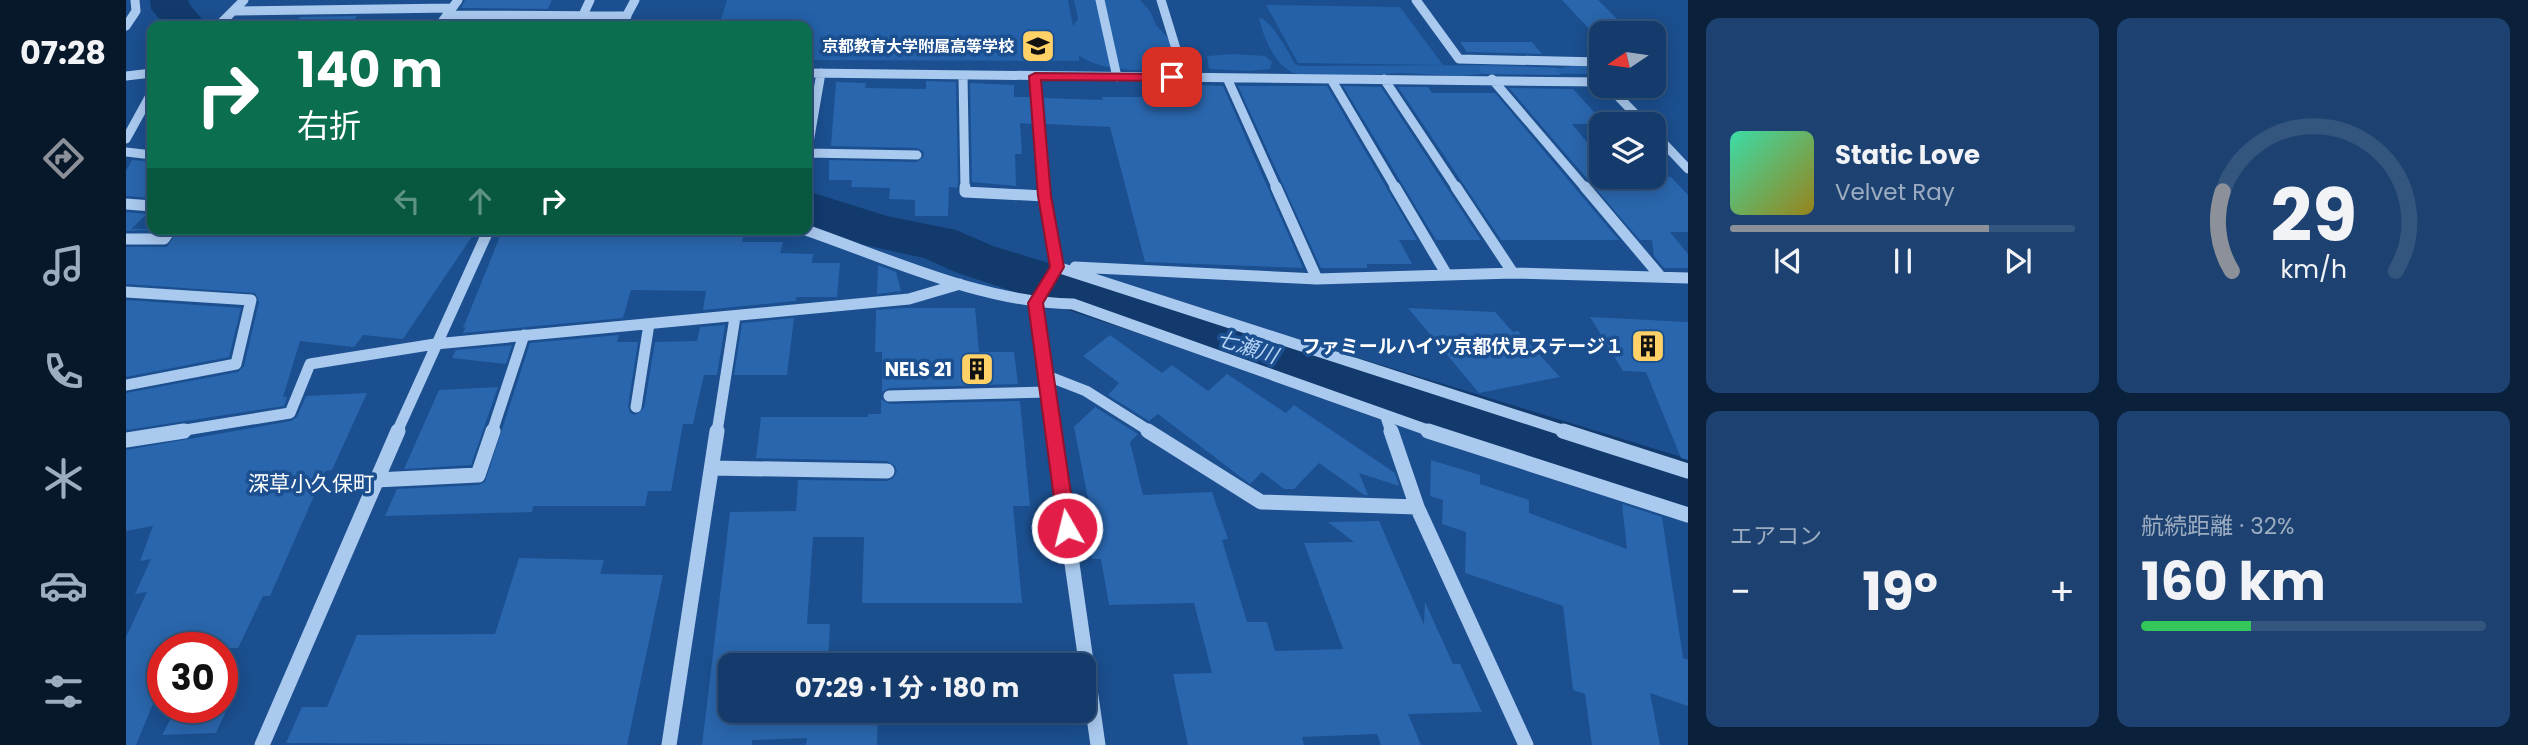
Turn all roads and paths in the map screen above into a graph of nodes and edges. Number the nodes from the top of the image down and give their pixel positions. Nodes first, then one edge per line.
1 (135, 0) edge
2 (244, 0) edge
3 (590, 0) edge
4 (635, 0) edge
5 (1100, 0) edge
6 (1161, 0) edge
7 (1416, 0) edge
8 (453, 8) edge
9 (235, 11) junction
10 (583, 15) junction
11 (627, 16) junction
12 (224, 21) edge
13 (624, 21) edge
14 (126, 26) edge
15 (1177, 51) dead end
16 (1589, 62) edge
17 (812, 73) edge
18 (821, 73) junction
19 (147, 74) edge
20 (126, 76) edge
21 (963, 76) junction
22 (1035, 76) junction
23 (1117, 77) junction
24 (1227, 78) junction
25 (1331, 79) junction
26 (1384, 79) junction
27 (1492, 79) junction
28 (1589, 82) edge
29 (1620, 98) edge
30 (147, 101) edge
31 (1633, 112) edge
32 (812, 125) edge
33 (126, 139) edge
34 (1666, 146) edge
35 (126, 152) edge
36 (147, 154) edge
37 (812, 154) edge
38 (917, 155) dead end
39 (1688, 169) edge
40 (1045, 196) junction
41 (126, 204) edge
42 (147, 206) edge
43 (812, 232) edge
44 (167, 235) edge
45 (486, 235) edge
46 (126, 239) edge
47 (1055, 270) junction
48 (1513, 273) junction
49 (1447, 275) junction
50 (1661, 277) junction
51 (1688, 278) edge
52 (1317, 279) junction
53 (960, 284) junction
54 (126, 292) edge
55 (1035, 303) junction
56 (735, 317) junction
57 (649, 324) junction
58 (524, 335) junction
59 (435, 344) junction
60 (1045, 375) junction
61 (126, 385) edge
62 (1048, 392) junction
63 (889, 396) dead end
64 (636, 407) dead end
65 (1386, 417) junction
66 (126, 440) edge
67 (712, 468) junction
68 (887, 471) dead end
69 (1688, 471) edge
70 (376, 480) junction
71 (1417, 507) junction
72 (1688, 515) edge
73 (262, 745) edge
74 (669, 745) edge
75 (1098, 745) edge
76 (1526, 745) edge

1 - 14 street
2 - 9 street
3 - 10 street
4 - 11 street
5 - 23 street
6 - 15 street
7 - 16 street
8 - 9 street
8 - 10 street
9 - 12 street
10 - 11 street
11 - 13 street
17 - 18 street
18 - 21 street
18 - 32 street
19 - 20 street
21 - 22 street
21 - 40 street
22 - 23 street
22 - 40 street
23 - 24 street
24 - 25 street
24 - 52 street
25 - 26 street
25 - 49 street
26 - 27 street
26 - 48 street
27 - 28 street
27 - 50 street
29 - 31 street
30 - 33 street
34 - 39 street
35 - 36 street
37 - 38 street
40 - 47 street
41 - 42 street
43 - 53 street
44 - 46 street
45 - 59 street
47 - 52 street
47 - 55 street
47 - 69 street
48 - 49 street
48 - 50 street
49 - 52 street
50 - 51 street
53 - 55 street
53 - 56 street
54 - 61 street
55 - 60 street
55 - 65 street
56 - 57 street
56 - 67 street
57 - 58 street
57 - 64 street
58 - 59 street
58 - 70 street
59 - 66 street
59 - 70 street
60 - 62 street
60 - 71 street
62 - 63 street
62 - 75 street
65 - 71 street
65 - 72 street
67 - 68 street
67 - 74 street
70 - 73 street
71 - 76 street

